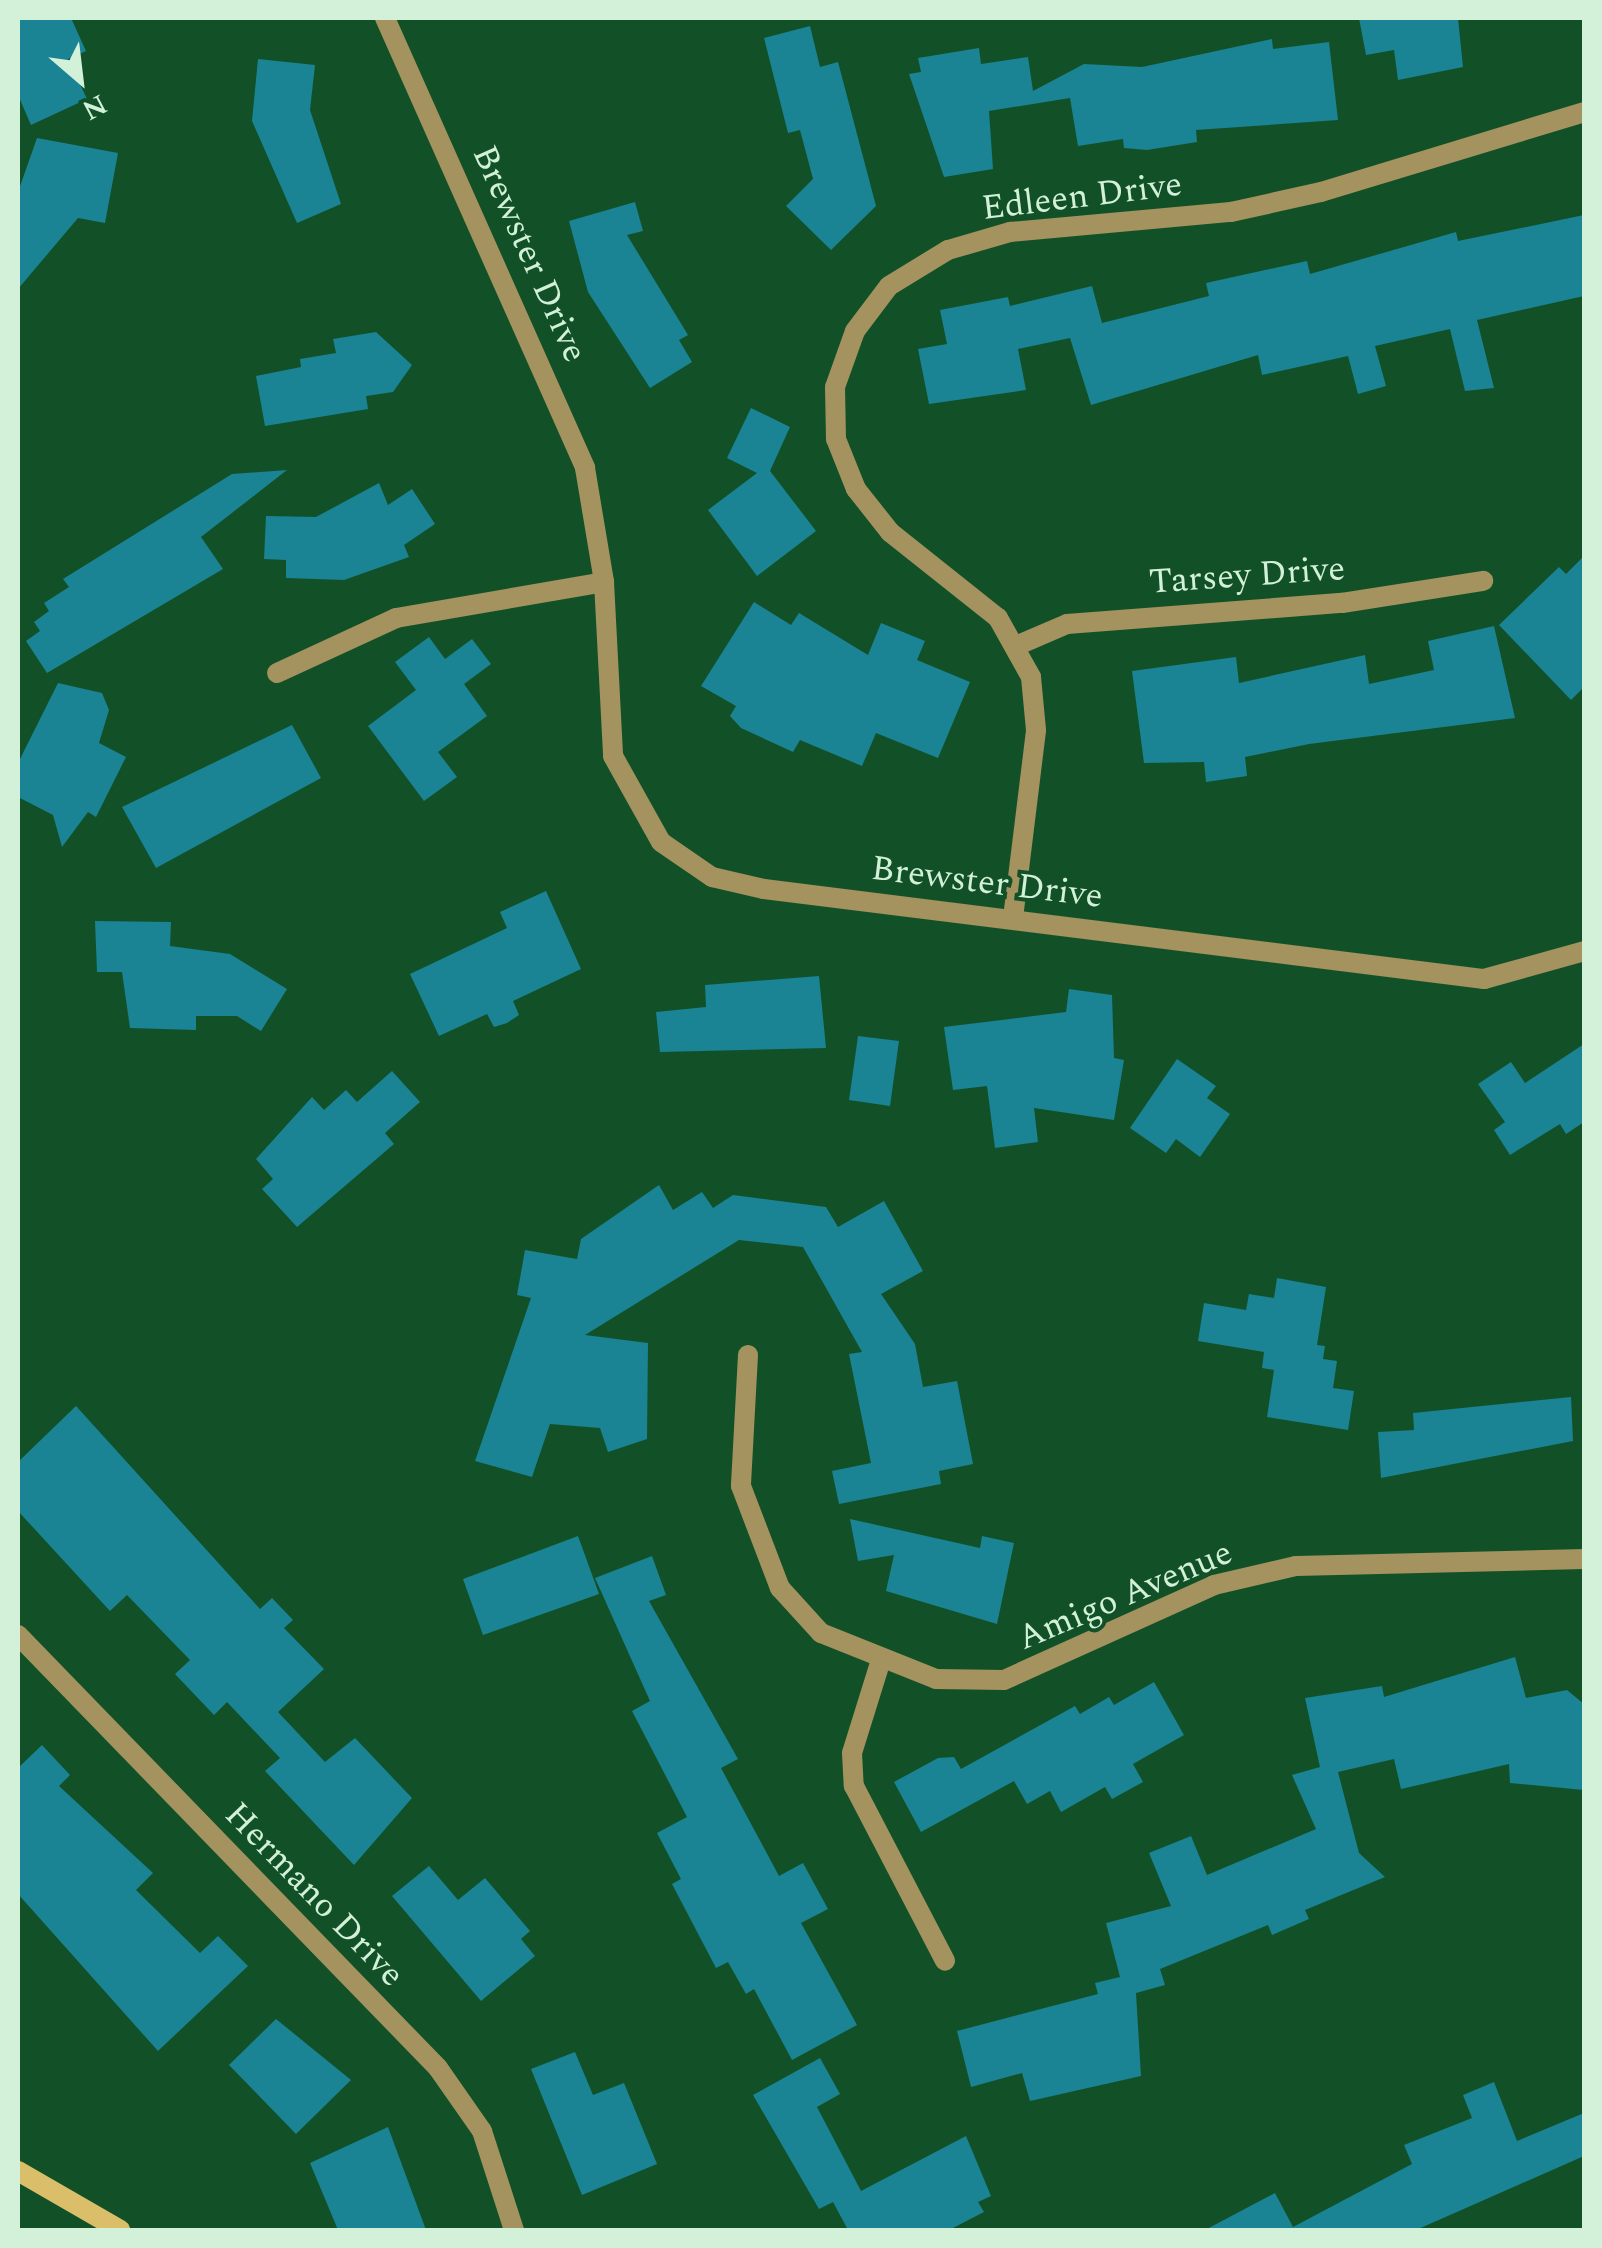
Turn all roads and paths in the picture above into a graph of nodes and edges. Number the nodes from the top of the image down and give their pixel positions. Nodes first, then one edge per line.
1 (386, 18) edge
2 (1584, 112) edge
3 (1483, 581) dead end
4 (604, 582) junction
5 (1018, 645) junction
6 (277, 673) dead end
7 (1013, 918) junction
8 (1584, 951) edge
9 (748, 1355) dead end
10 (1584, 1560) edge
11 (18, 1635) edge
12 (880, 1663) junction
13 (944, 1960) dead end
14 (18, 2172) edge
15 (120, 2230) edge
16 (514, 2230) edge

1 - 4 street, Brewster Drive
2 - 5 street, Edleen Drive
3 - 5 street, Tarsey Drive
4 - 6 street
4 - 7 street, Brewster Drive
5 - 7 street
7 - 8 street, Brewster Drive
9 - 12 street, Amigo Avenue
10 - 12 street, Amigo Avenue
11 - 16 street, Hermano Drive
12 - 13 street
14 - 15 main road

